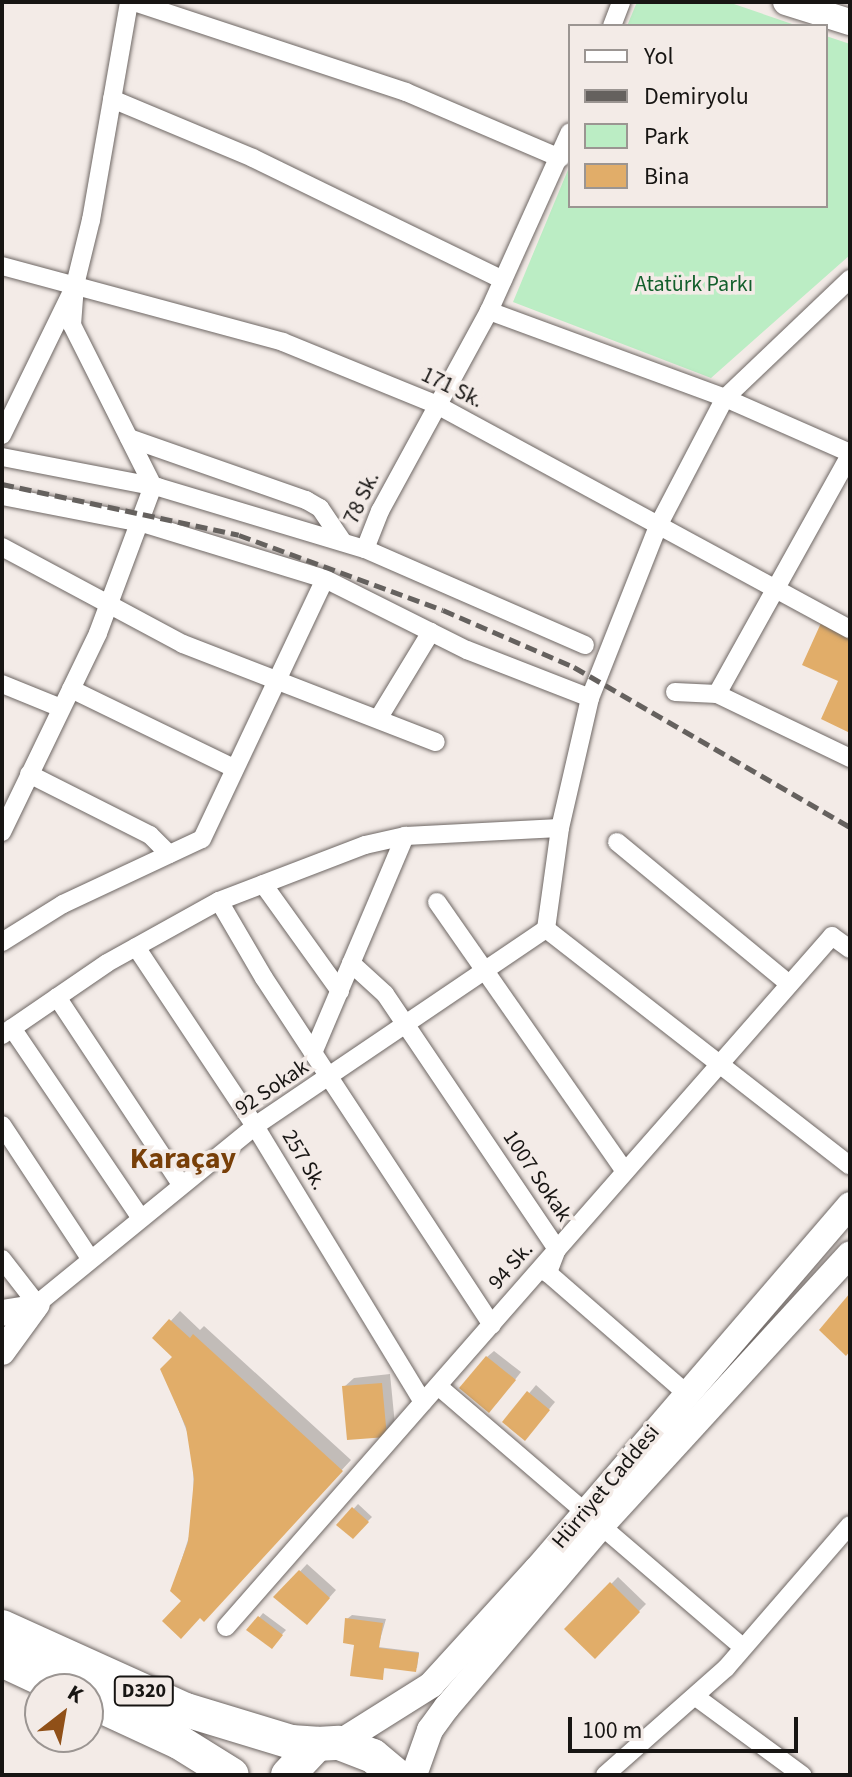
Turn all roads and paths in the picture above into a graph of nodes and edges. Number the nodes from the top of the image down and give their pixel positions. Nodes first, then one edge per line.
1 (131, 2) edge
2 (621, 2) edge
3 (786, 2) edge
4 (835, 2) edge
5 (850, 7) edge
6 (850, 22) edge
7 (613, 24) edge
8 (112, 99) junction
9 (568, 137) edge
10 (560, 158) junction
11 (2, 266) edge
12 (850, 279) edge
13 (503, 280) junction
14 (75, 285) junction
15 (489, 311) junction
16 (725, 398) junction
17 (435, 404) junction
18 (2, 435) edge
19 (129, 438) junction
20 (850, 454) edge
21 (2, 457) edge
22 (153, 486) junction
23 (2, 496) edge
24 (142, 523) junction
25 (659, 524) junction
26 (343, 542) junction
27 (2, 547) edge
28 (365, 549) junction
29 (325, 579) junction
30 (777, 591) junction
31 (109, 604) junction
32 (850, 629) edge
33 (431, 632) junction
34 (585, 645) dead end
35 (275, 679) junction
36 (2, 684) edge
37 (71, 689) junction
38 (675, 692) dead end
39 (717, 694) junction
40 (590, 698) junction
41 (61, 708) junction
42 (378, 719) junction
43 (436, 742) dead end
44 (850, 758) edge
45 (234, 768) junction
46 (29, 774) junction
47 (560, 828) junction
48 (2, 832) edge
49 (405, 836) junction
50 (617, 842) dead end
51 (169, 854) junction
52 (263, 884) junction
53 (219, 901) junction
54 (437, 902) dead end
55 (546, 929) junction
56 (2, 942) edge
57 (136, 947) junction
58 (850, 949) edge
59 (351, 963) junction
60 (487, 973) junction
61 (789, 984) junction
62 (340, 991) junction
63 (57, 997) junction
64 (406, 1024) junction
65 (7, 1031) edge
66 (313, 1053) junction
67 (719, 1062) junction
68 (330, 1078) junction
69 (2, 1125) edge
70 (255, 1126) junction
71 (850, 1166) edge
72 (625, 1171) junction
73 (181, 1184) junction
74 (850, 1205) edge
75 (140, 1217) junction
76 (557, 1249) junction
77 (850, 1254) edge
78 (89, 1257) junction
79 (2, 1259) edge
80 (36, 1306) junction
81 (2, 1313) edge
82 (492, 1325) junction
83 (2, 1352) edge
84 (438, 1386) junction
85 (686, 1393) junction
86 (423, 1402) junction
87 (592, 1518) junction
88 (850, 1525) edge
89 (2, 1627) edge
90 (226, 1627) dead end
91 (742, 1647) junction
92 (2, 1660) edge
93 (30, 1673) edge
94 (696, 1697) junction
95 (104, 1707) edge
96 (328, 1743) junction
97 (232, 1775) edge
98 (288, 1775) edge
99 (396, 1775) edge
100 (414, 1775) edge
101 (605, 1775) edge
102 (802, 1775) edge

1 - 8 street
1 - 10 street
2 - 7 street
3 - 6 main road
4 - 5 main road
8 - 13 street
8 - 14 street
9 - 10 street, 78 Sk.
10 - 13 street, 78 Sk.
11 - 14 street, 171 Sk.
12 - 16 street
13 - 15 street, 78 Sk.
14 - 17 street, 171 Sk.
14 - 18 street
14 - 19 street
15 - 16 street
15 - 17 street, 78 Sk.
16 - 20 street
16 - 25 street
17 - 25 street, 171 Sk.
17 - 28 street, 78 Sk.
19 - 22 street
19 - 26 street
20 - 30 street
21 - 22 street, 78 Sk.
22 - 24 street
22 - 26 street, 78 Sk.
23 - 24 street
24 - 29 street
24 - 31 street
25 - 30 street, 171 Sk.
25 - 40 street
26 - 28 street, 78 Sk.
27 - 31 street
28 - 34 street
29 - 33 street
29 - 35 street
30 - 32 street, 171 Sk.
30 - 39 street
31 - 35 street
31 - 37 street
33 - 40 street
33 - 42 street
35 - 42 street
35 - 45 street
36 - 41 street
37 - 41 street
37 - 45 street
38 - 39 street
39 - 44 street
40 - 47 street
41 - 46 street
42 - 43 street
45 - 51 street
46 - 48 street
46 - 51 street
47 - 49 street
47 - 55 street
49 - 52 street
49 - 59 street
50 - 61 street
51 - 56 street
52 - 53 street
52 - 62 street
53 - 57 street
53 - 66 street
54 - 60 street
55 - 60 street, 92 Sokak
55 - 67 street
57 - 63 street
57 - 70 street, 257 Sk.
58 - 61 street, 94 Sk.
59 - 62 street
59 - 64 street, 1007 Sokak
60 - 64 street, 92 Sokak
60 - 72 street
61 - 67 street, 94 Sk.
62 - 66 street
63 - 65 street
63 - 73 street
64 - 68 street, 92 Sokak
64 - 76 street, 1007 Sokak
65 - 75 street
66 - 68 street
67 - 71 street
67 - 72 street, 94 Sk.
68 - 70 street, 92 Sokak
68 - 82 street
69 - 78 street
70 - 73 street, 92 Sokak
70 - 86 street, 257 Sk.
72 - 76 street, 94 Sk.
73 - 75 street, 92 Sokak
74 - 85 main road, Hürriyet Caddesi
75 - 78 street, 92 Sokak
76 - 82 street, 94 Sk.
76 - 85 street, 1007 Sokak
77 - 87 main road, Hürriyet Caddesi
78 - 80 street, 92 Sokak
79 - 80 street
80 - 81 main road
80 - 83 main road
82 - 84 street, 94 Sk.
84 - 86 street, 94 Sk.
84 - 87 street
85 - 87 main road, Hürriyet Caddesi
86 - 90 street, 94 Sk.
87 - 91 street
87 - 96 main road, Hürriyet Caddesi
87 - 100 main road, Hürriyet Caddesi
88 - 91 street
89 - 96 highway, D320
91 - 94 street
92 - 93 highway
94 - 101 street
94 - 102 street
95 - 97 highway, D320
96 - 98 highway
96 - 99 highway

